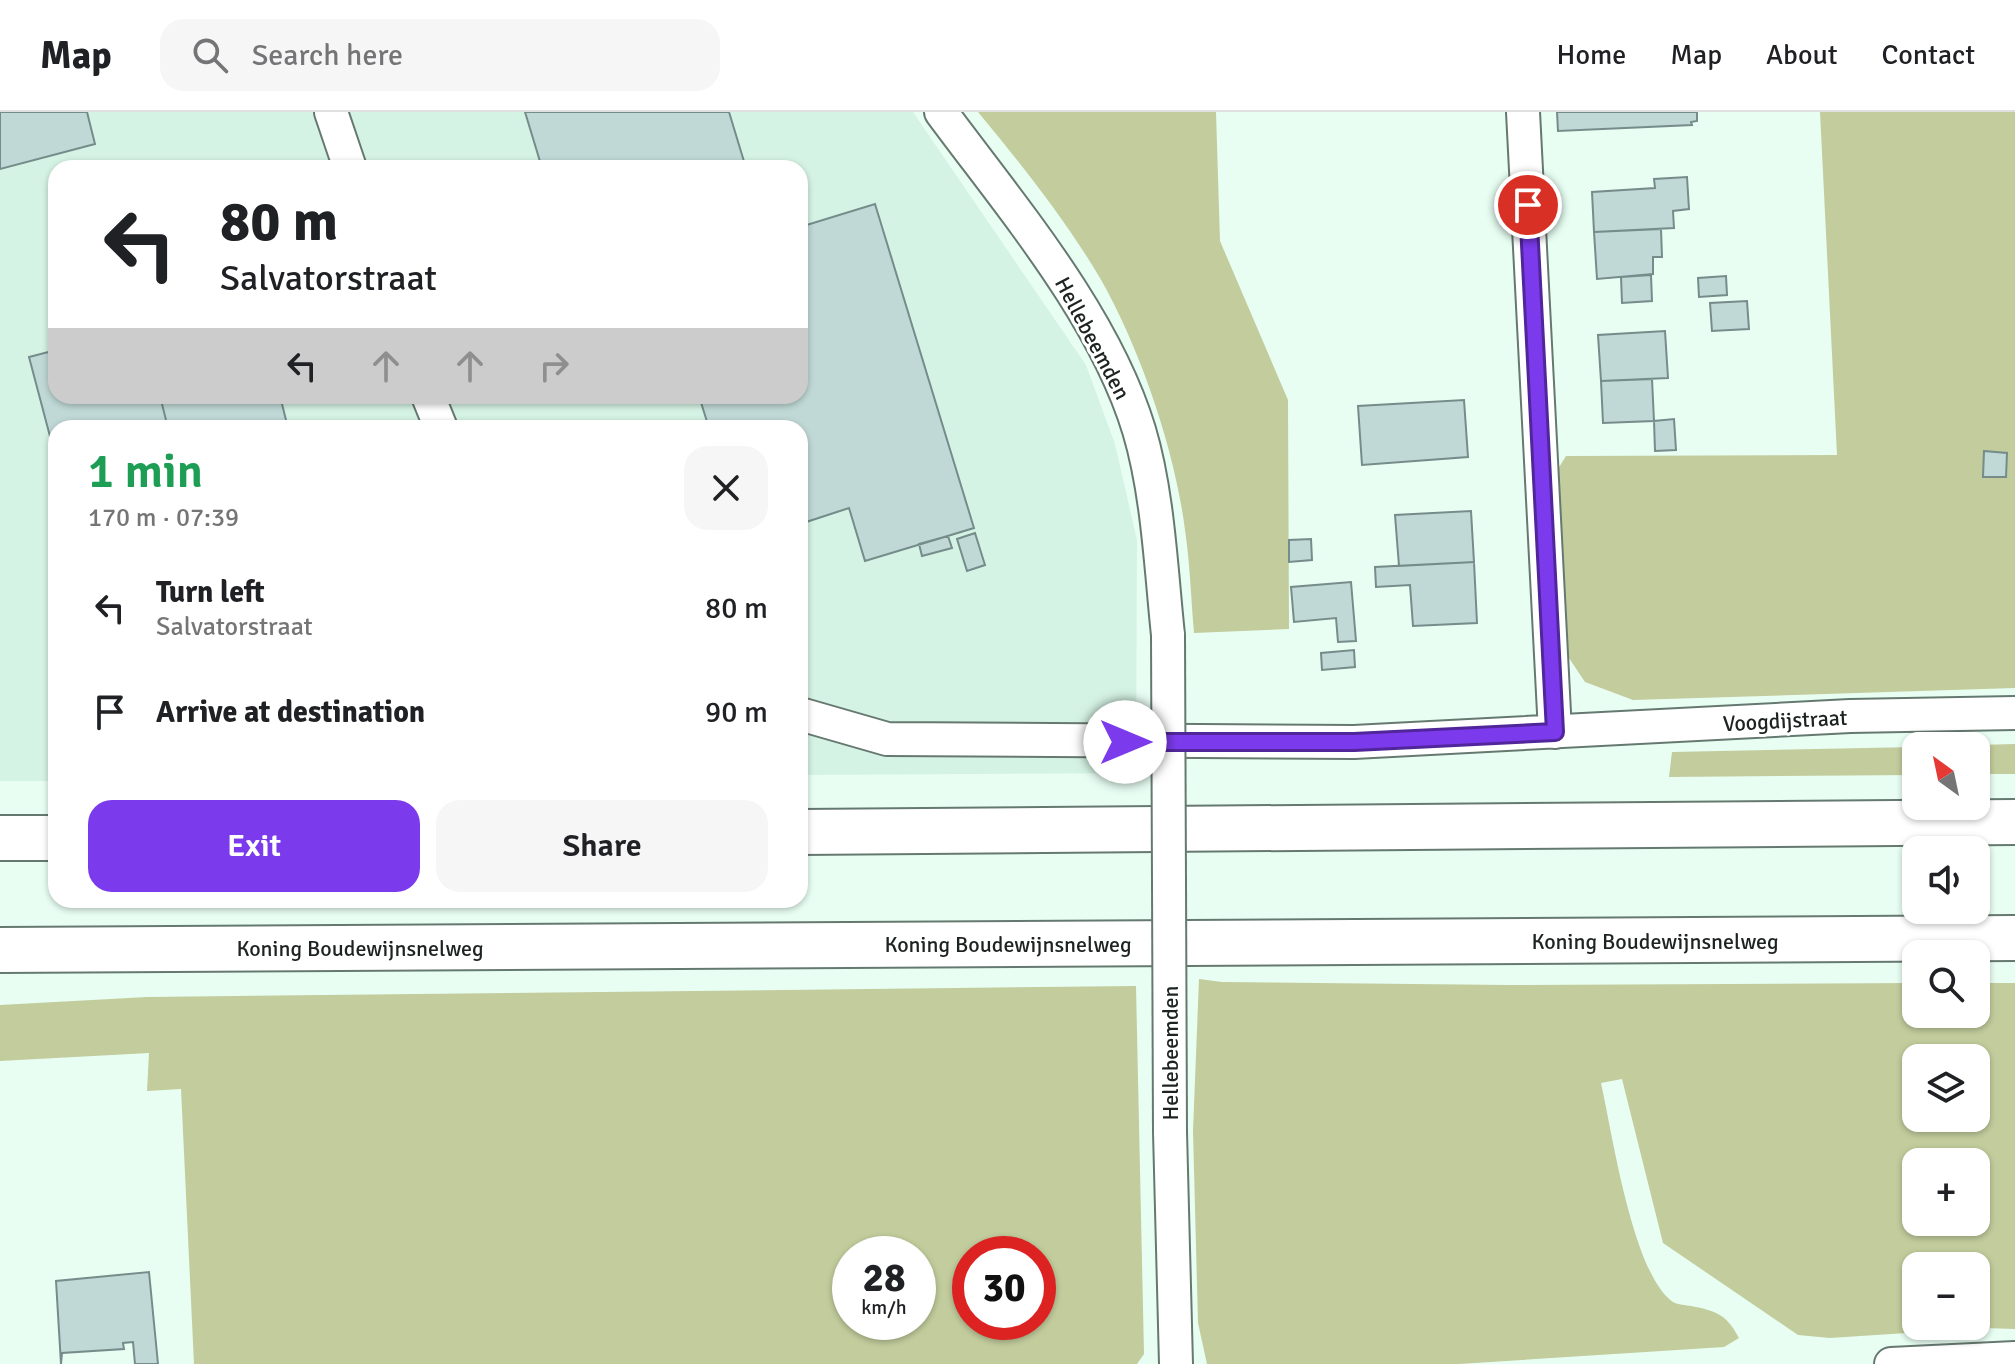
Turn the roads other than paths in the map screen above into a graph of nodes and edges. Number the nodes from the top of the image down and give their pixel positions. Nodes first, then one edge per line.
1 (331, 112) edge
2 (941, 112) edge
3 (1523, 112) edge
4 (347, 160) edge
5 (2015, 713) edge
6 (808, 716) edge
7 (1555, 732) junction
8 (2015, 822) edge
9 (808, 832) edge
10 (0, 838) edge
11 (48, 838) edge
12 (2015, 938) edge
13 (0, 950) edge
14 (2015, 1358) edge
15 (1176, 1364) edge
16 (1891, 1364) edge

1 - 4 street
2 - 15 street, Hellebeemden, bridge
3 - 7 street
5 - 7 street, Voogdijstraat
6 - 7 street
8 - 9 highway
10 - 11 highway
12 - 13 highway, Koning Boudewijnsnelweg
14 - 16 street

